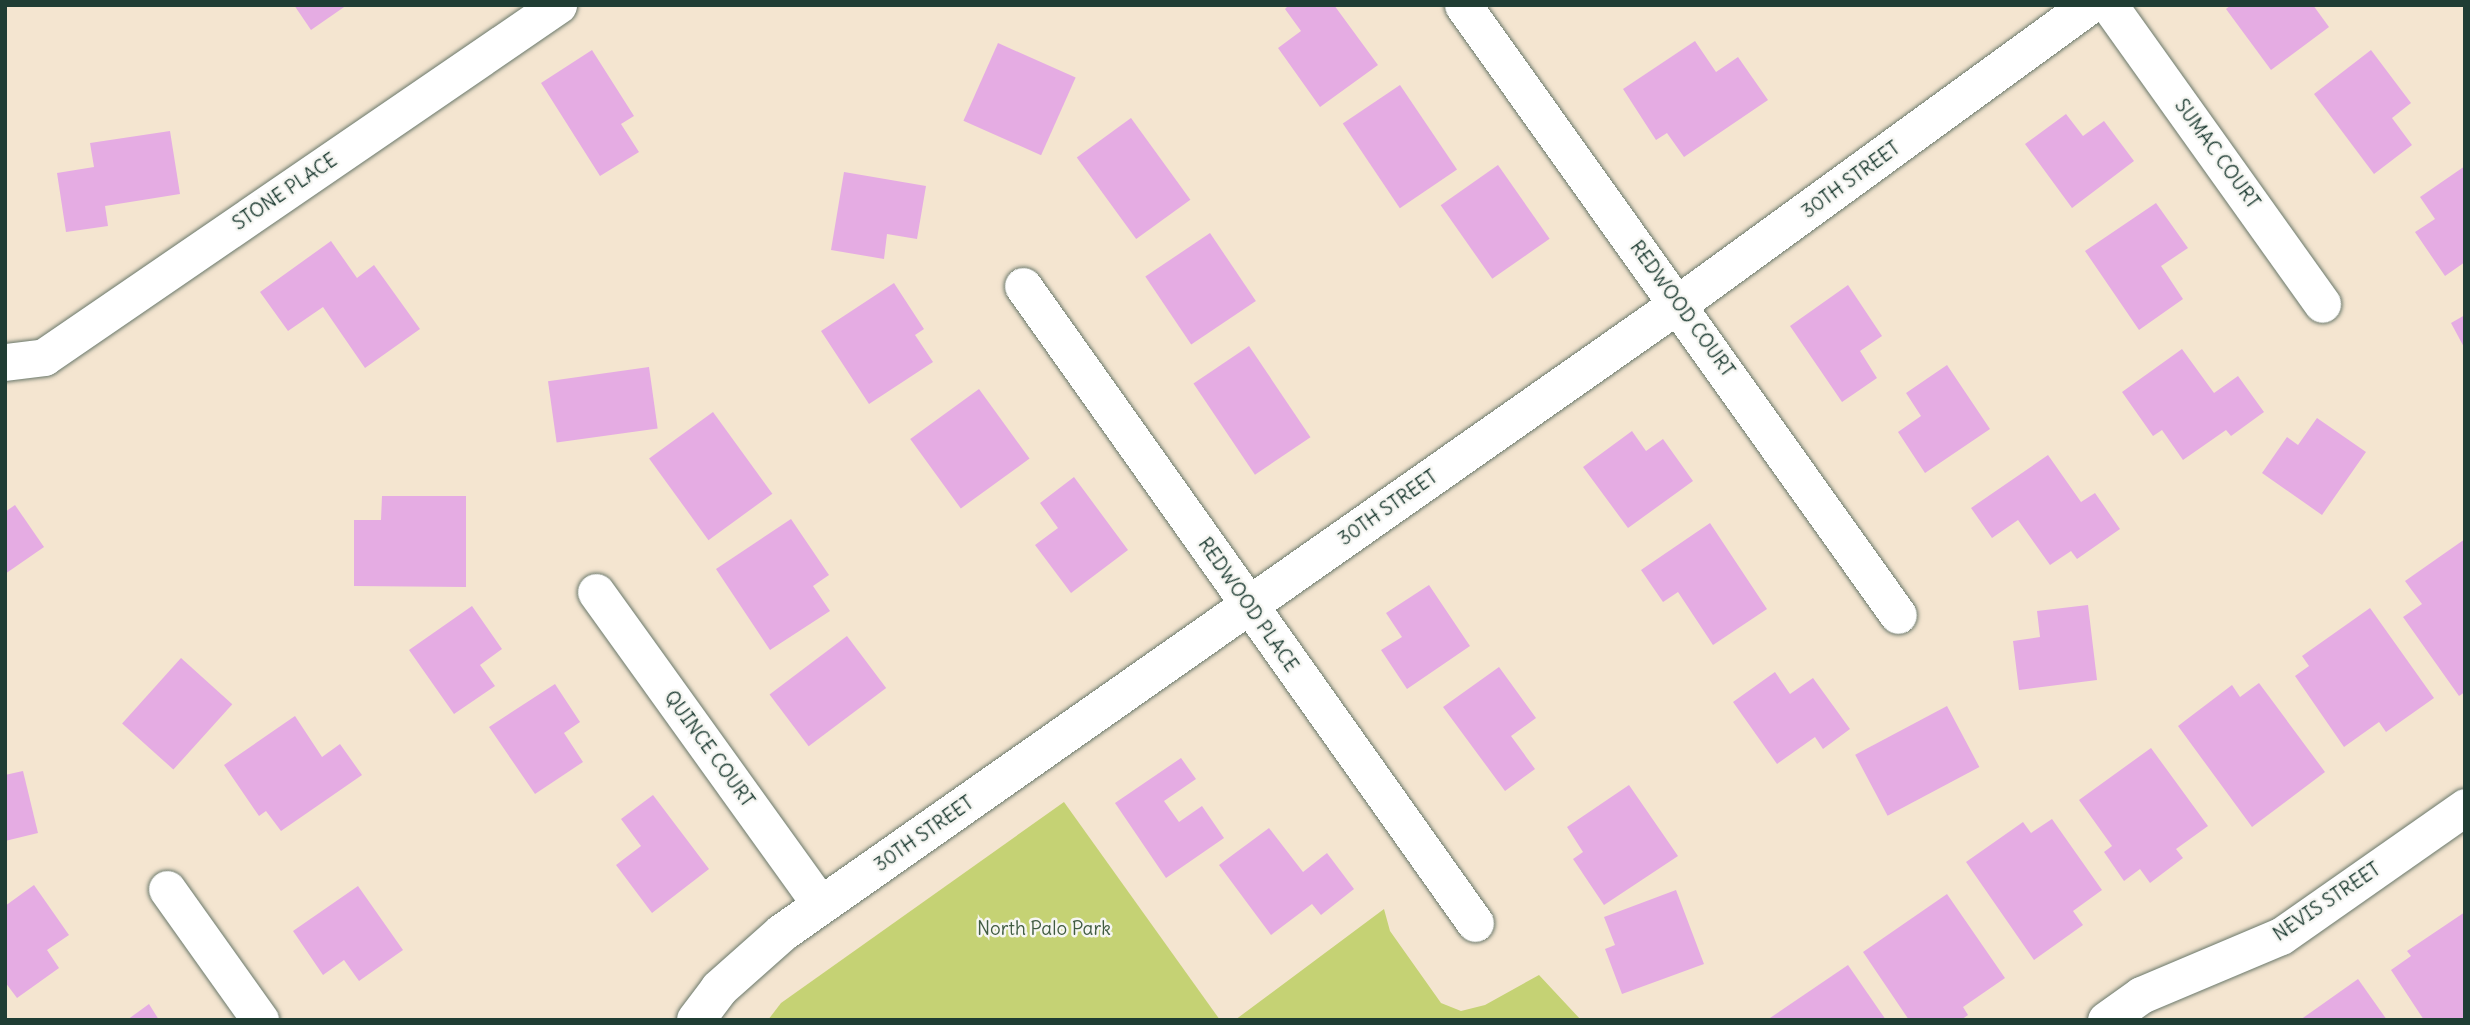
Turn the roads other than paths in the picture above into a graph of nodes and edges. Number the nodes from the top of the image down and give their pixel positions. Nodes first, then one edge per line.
1 (558, 5) edge
2 (1463, 5) edge
3 (2090, 5) edge
4 (2109, 5) edge
5 (1023, 286) dead end
6 (1679, 304) junction
7 (2322, 304) dead end
8 (5, 362) edge
9 (596, 592) dead end
10 (1249, 606) junction
11 (1898, 615) dead end
12 (2465, 807) edge
13 (167, 890) dead end
14 (821, 905) junction
15 (1475, 923) dead end
16 (260, 1020) edge
17 (696, 1020) edge
18 (2106, 1020) edge

1 - 8 street, STONE PLACE
2 - 6 street, REDWOOD COURT
3 - 6 street, 30TH STREET
4 - 7 street, SUMAC COURT
5 - 10 street, REDWOOD PLACE
6 - 10 street, 30TH STREET
6 - 11 street, REDWOOD COURT
9 - 14 street, QUINCE COURT
10 - 14 street, 30TH STREET
10 - 15 street, REDWOOD PLACE
12 - 18 street, NEVIS STREET
13 - 16 street
14 - 17 street, 30TH STREET

